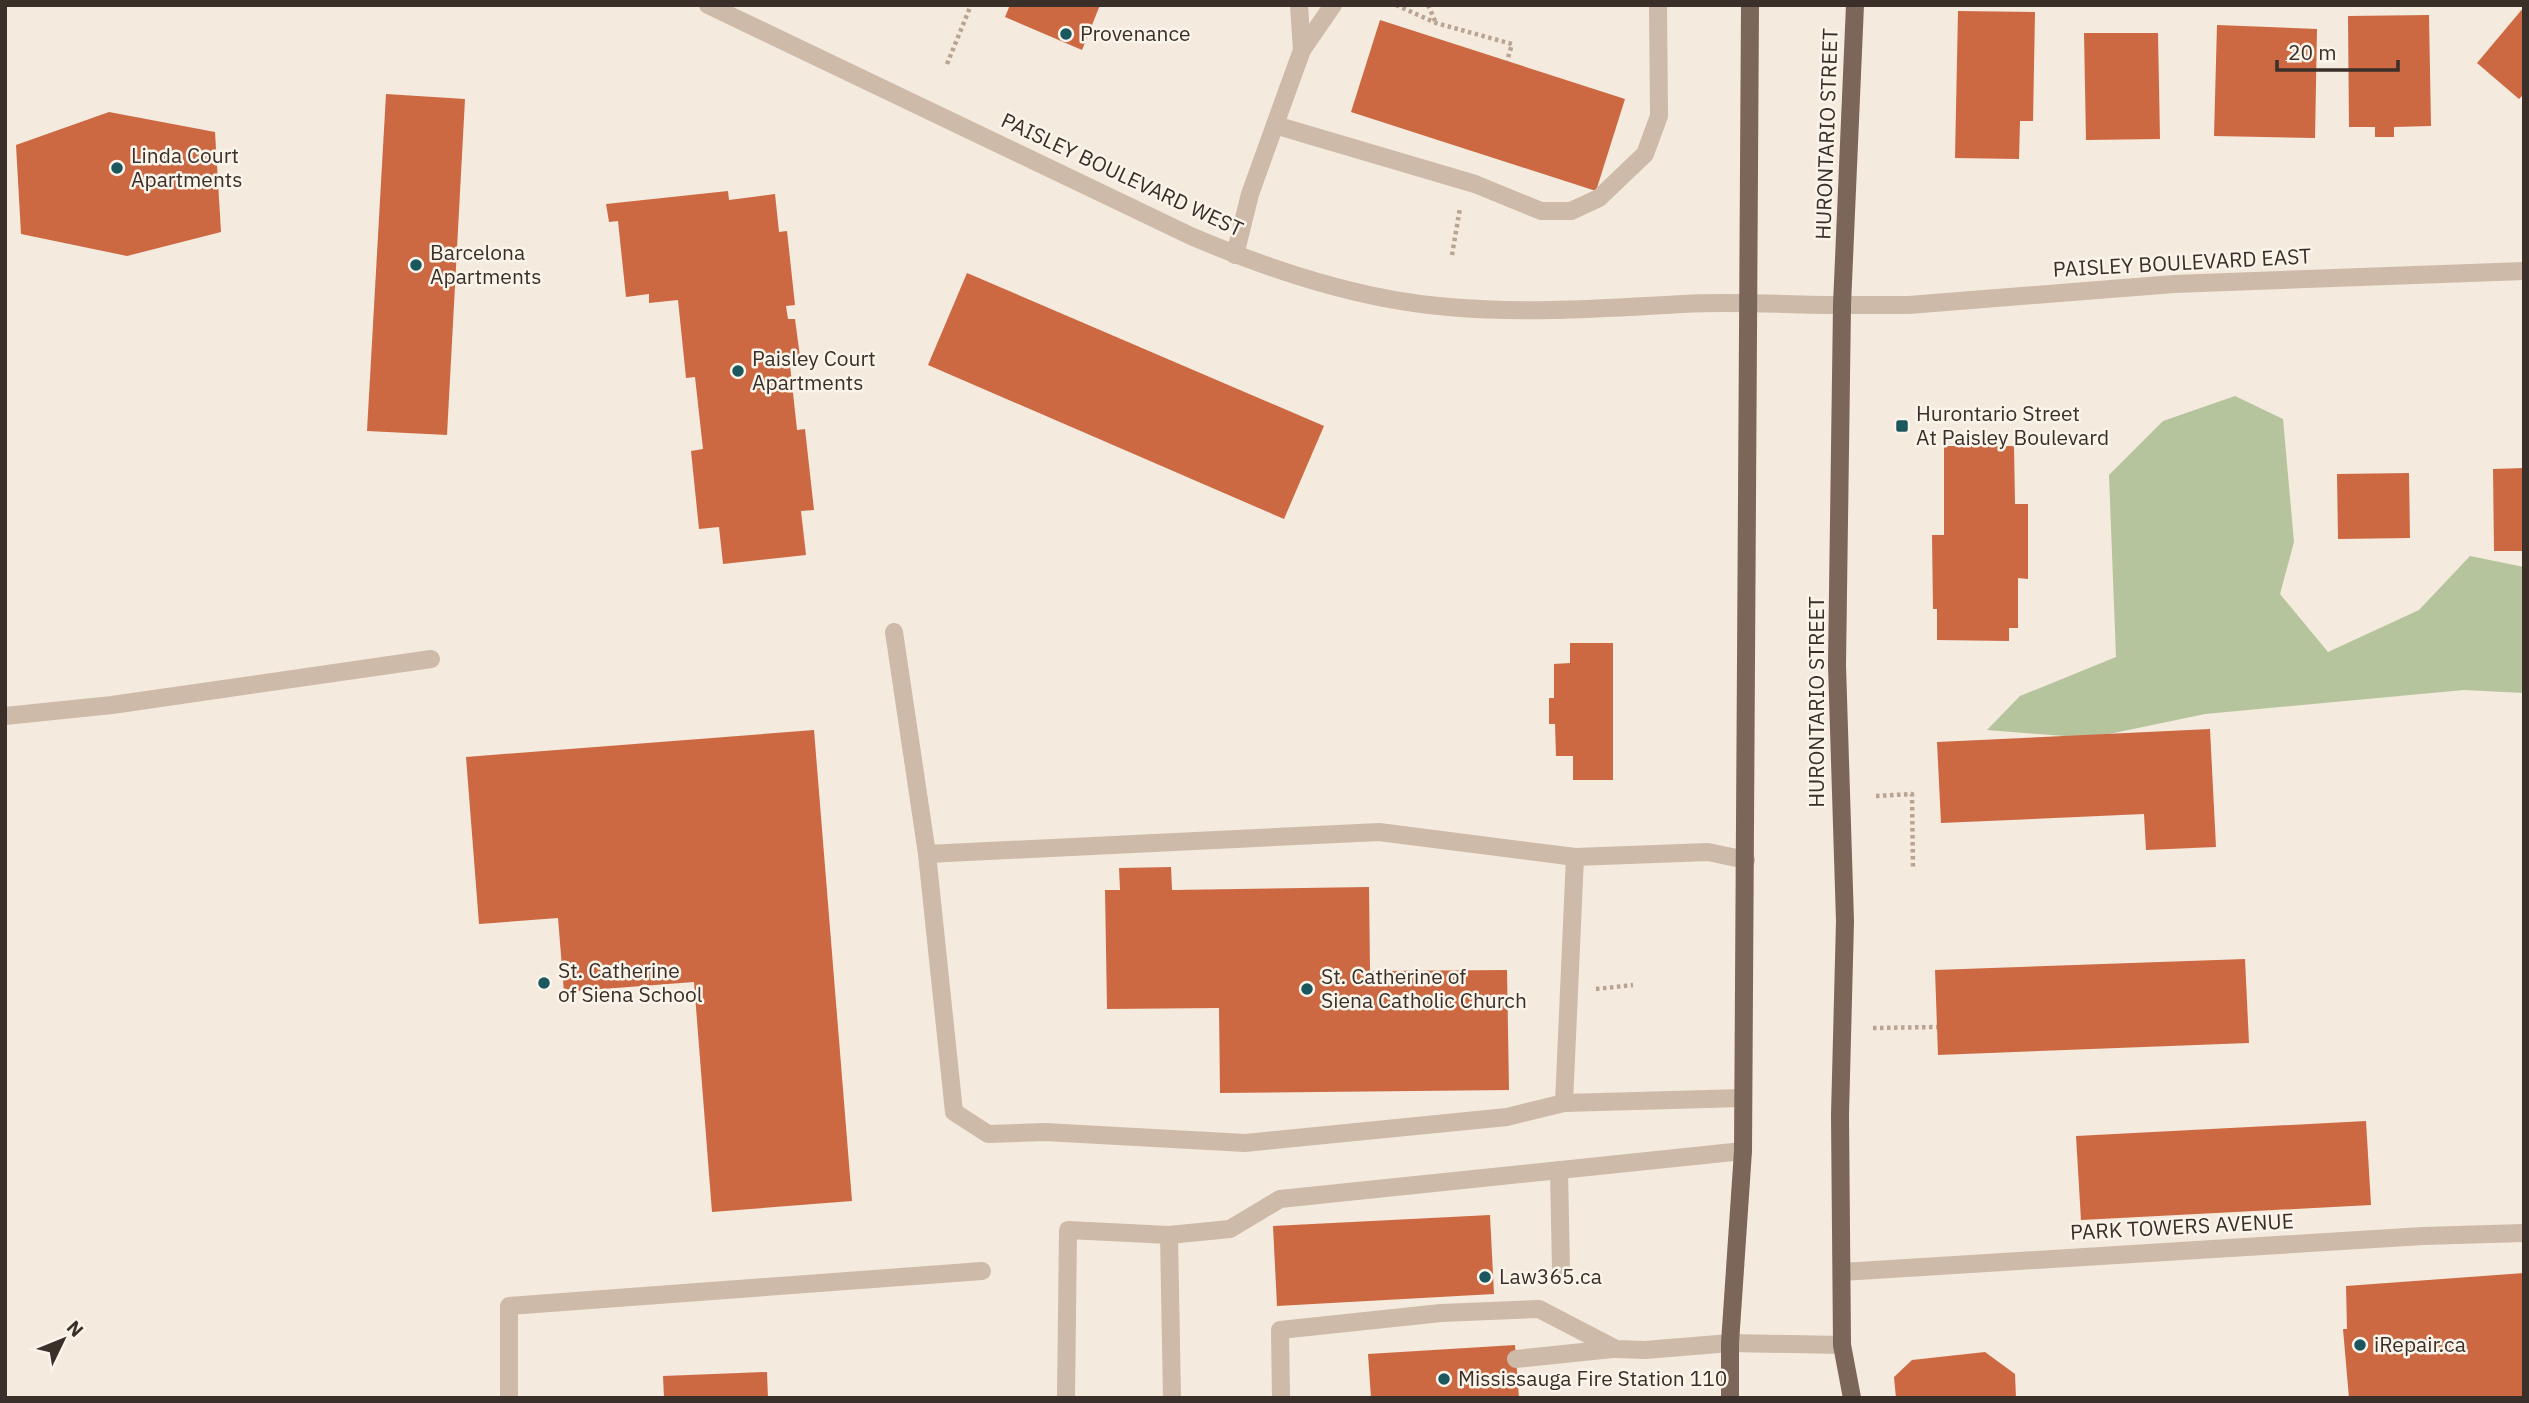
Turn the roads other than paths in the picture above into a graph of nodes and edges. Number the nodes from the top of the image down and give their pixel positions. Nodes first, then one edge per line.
1 (708, 5) edge
2 (1299, 5) edge
3 (1334, 5) edge
4 (1658, 5) edge
5 (1750, 5) edge
6 (1855, 5) edge
7 (1302, 50) junction
8 (1275, 125) junction
9 (1235, 255) junction
10 (2524, 271) edge
11 (1749, 304) junction
12 (1842, 305) junction
13 (894, 632) dead end
14 (431, 659) dead end
15 (5, 716) edge
16 (926, 854) junction
17 (1575, 857) junction
18 (1746, 860) junction
19 (1742, 1098) junction
20 (1564, 1102) junction
21 (1743, 1151) junction
22 (1559, 1170) junction
23 (2524, 1233) edge
24 (1169, 1235) junction
25 (1561, 1270) dead end
26 (982, 1271) dead end
27 (1842, 1272) junction
28 (1730, 1343) junction
29 (1842, 1345) junction
30 (1616, 1349) junction
31 (1516, 1359) dead end
32 (509, 1398) edge
33 (1066, 1398) edge
34 (1172, 1398) edge
35 (1281, 1398) edge
36 (1730, 1398) edge
37 (1852, 1398) edge

1 - 9 street, PAISLEY BOULEVARD WEST
2 - 7 street
3 - 7 street
4 - 8 street
5 - 11 main road
6 - 12 main road, HURONTARIO STREET
7 - 8 street
8 - 9 street
9 - 11 street, PAISLEY BOULEVARD WEST
10 - 12 street, PAISLEY BOULEVARD EAST
11 - 12 street, PAISLEY BOULEVARD WEST
11 - 18 main road
12 - 27 main road, HURONTARIO STREET
13 - 16 street
14 - 15 street
16 - 17 street
16 - 20 street
17 - 18 street
17 - 20 street
18 - 19 main road
19 - 20 street
19 - 21 main road
21 - 22 street
21 - 28 main road
22 - 24 street
22 - 25 street
23 - 27 street, PARK TOWERS AVENUE
24 - 33 street
24 - 34 street
26 - 32 street
27 - 29 main road, HURONTARIO STREET
28 - 29 street
28 - 30 street
28 - 36 main road
29 - 37 main road, HURONTARIO STREET
30 - 31 street
30 - 35 street

